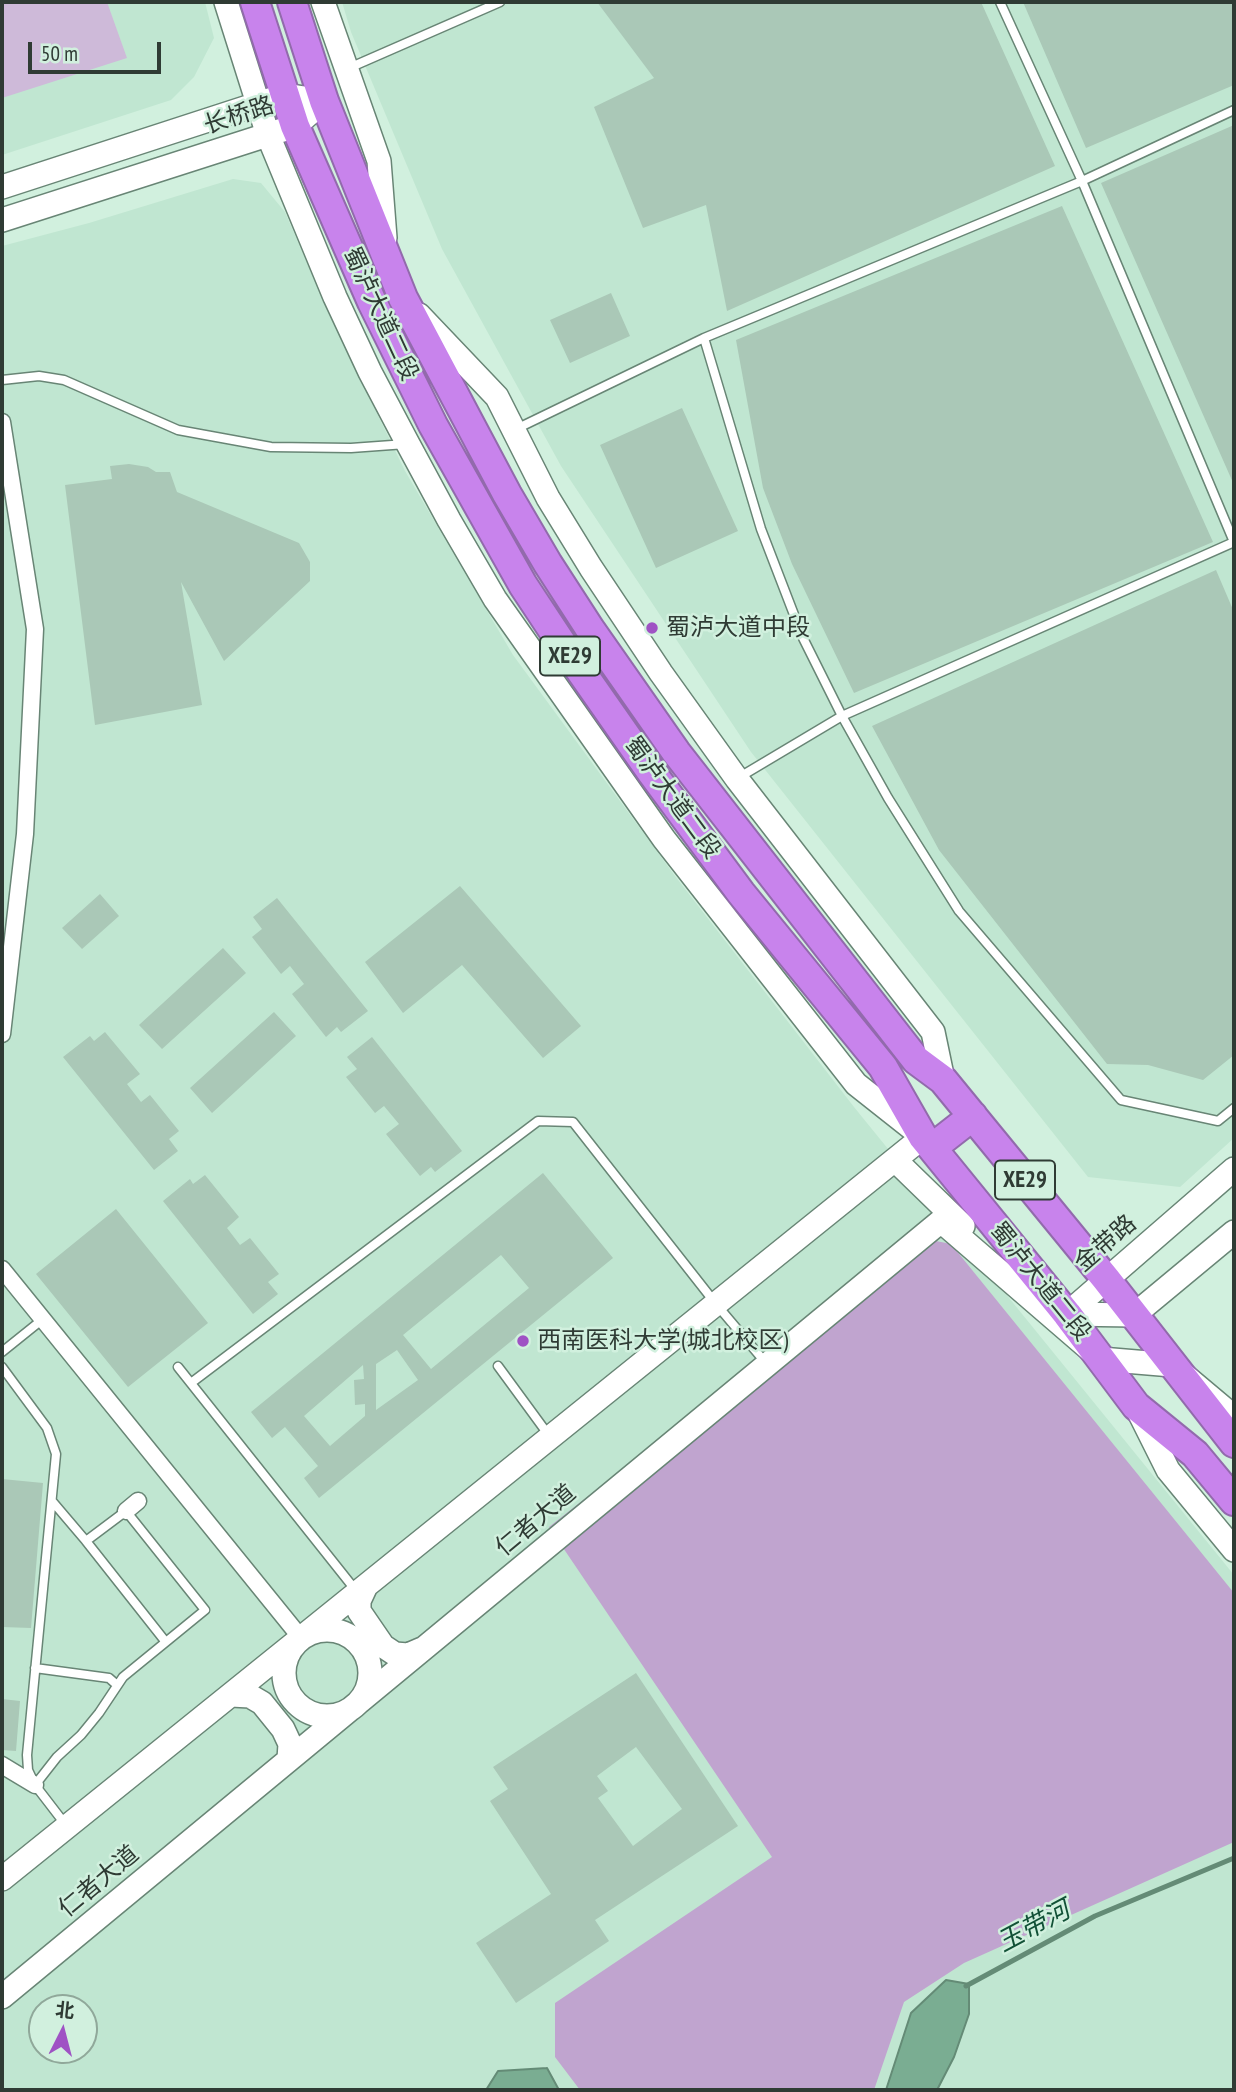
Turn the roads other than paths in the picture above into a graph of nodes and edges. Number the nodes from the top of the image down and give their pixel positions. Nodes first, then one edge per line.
1 (226, 2) edge
2 (255, 2) edge
3 (292, 2) edge
4 (323, 2) edge
5 (500, 2) edge
6 (1000, 2) edge
7 (346, 69) junction
8 (285, 95) junction
9 (324, 101) junction
10 (257, 104) junction
11 (1234, 110) edge
12 (295, 126) junction
13 (268, 135) junction
14 (1082, 181) junction
15 (2, 187) edge
16 (2, 220) edge
17 (386, 259) junction
18 (403, 298) junction
19 (704, 338) junction
20 (2, 380) edge
21 (2, 422) edge
22 (513, 430) junction
23 (408, 444) junction
24 (1234, 542) edge
25 (842, 716) junction
26 (737, 779) junction
27 (2, 1034) edge
28 (943, 1080) junction
29 (1234, 1108) edge
30 (973, 1116) junction
31 (928, 1143) junction
32 (895, 1160) junction
33 (1234, 1169) edge
34 (1234, 1232) edge
35 (2, 1269) edge
36 (1106, 1279) junction
37 (716, 1304) junction
38 (1068, 1314) junction
39 (1134, 1315) junction
40 (43, 1319) junction
41 (2, 1352) edge
42 (1101, 1359) junction
43 (767, 1364) junction
44 (1172, 1365) junction
45 (498, 1366) dead end
46 (2, 1367) edge
47 (178, 1367) dead end
48 (191, 1383) junction
49 (1136, 1406) junction
50 (1231, 1430) edge
51 (551, 1437) junction
52 (1195, 1454) junction
53 (52, 1501) junction
54 (1234, 1501) edge
55 (86, 1541) junction
56 (1234, 1550) edge
57 (362, 1590) junction
58 (301, 1639) junction
59 (165, 1641) junction
60 (422, 1649) junction
61 (35, 1668) junction
62 (117, 1685) junction
63 (231, 1695) junction
64 (350, 1709) junction
65 (289, 1759) junction
66 (2, 1766) edge
67 (35, 1785) junction
68 (67, 1827) junction
69 (2, 1879) edge
70 (5, 1992) edge

1 - 10 street
2 - 8 highway, 蜀泸大道二段 / XE29
3 - 9 highway, 蜀泸大道二段 / XE29
4 - 7 street
5 - 7 lane
6 - 14 lane
7 - 17 street
8 - 9 street, 长桥路
8 - 10 street, 长桥路
8 - 12 highway, 蜀泸大道二段 / XE29
9 - 12 street, 长桥路
9 - 17 highway, 蜀泸大道二段 / XE29
10 - 13 street
10 - 15 street, 长桥路
11 - 14 lane
12 - 13 street, 长桥路
12 - 31 highway, 蜀泸大道二段 / XE29
13 - 16 street, 长桥路
13 - 23 street
14 - 19 lane
14 - 24 lane
17 - 18 highway, 蜀泸大道二段 / XE29
18 - 22 street
18 - 28 highway, 蜀泸大道二段 / XE29
19 - 22 lane
19 - 25 lane
20 - 23 lane
21 - 27 street
22 - 26 street
23 - 31 street
24 - 25 lane
25 - 26 lane
25 - 29 lane
26 - 28 street
28 - 30 highway, 蜀泸大道二段 / XE29
30 - 31 highway
30 - 36 highway, 蜀泸大道二段 / XE29
31 - 32 street
31 - 38 highway, 蜀泸大道二段 / XE29
32 - 37 street
32 - 42 street
33 - 36 street, 金带路
34 - 39 street
35 - 40 street
36 - 38 street, 金带路
36 - 39 highway, 蜀泸大道二段 / XE29
37 - 43 lane
37 - 48 lane
37 - 51 street
38 - 39 street, 金带路
38 - 42 highway, 蜀泸大道二段 / XE29
39 - 44 highway, 蜀泸大道二段 / XE29
40 - 41 lane
40 - 58 street
42 - 43 street, 仁者大道
42 - 44 street
42 - 49 highway, 蜀泸大道二段 / XE29
43 - 60 street, 仁者大道
44 - 50 highway, 蜀泸大道二段 / XE29
45 - 51 lane
46 - 53 lane
47 - 48 lane
48 - 57 lane
49 - 52 highway, 蜀泸大道二段 / XE29
49 - 56 street
50 - 52 highway
51 - 57 street
52 - 54 highway, 蜀泸大道二段 / XE29
53 - 55 lane
53 - 61 lane
55 - 59 lane
55 - 59 lane
57 - 58 street
57 - 60 street
58 - 63 street
58 - 64 street
58 - 64 street
59 - 62 lane
60 - 64 street, 仁者大道
61 - 62 lane
61 - 67 lane
62 - 67 lane
63 - 65 street
63 - 68 street
64 - 65 street, 仁者大道
65 - 70 street, 仁者大道
66 - 67 street
67 - 68 lane
68 - 69 street

